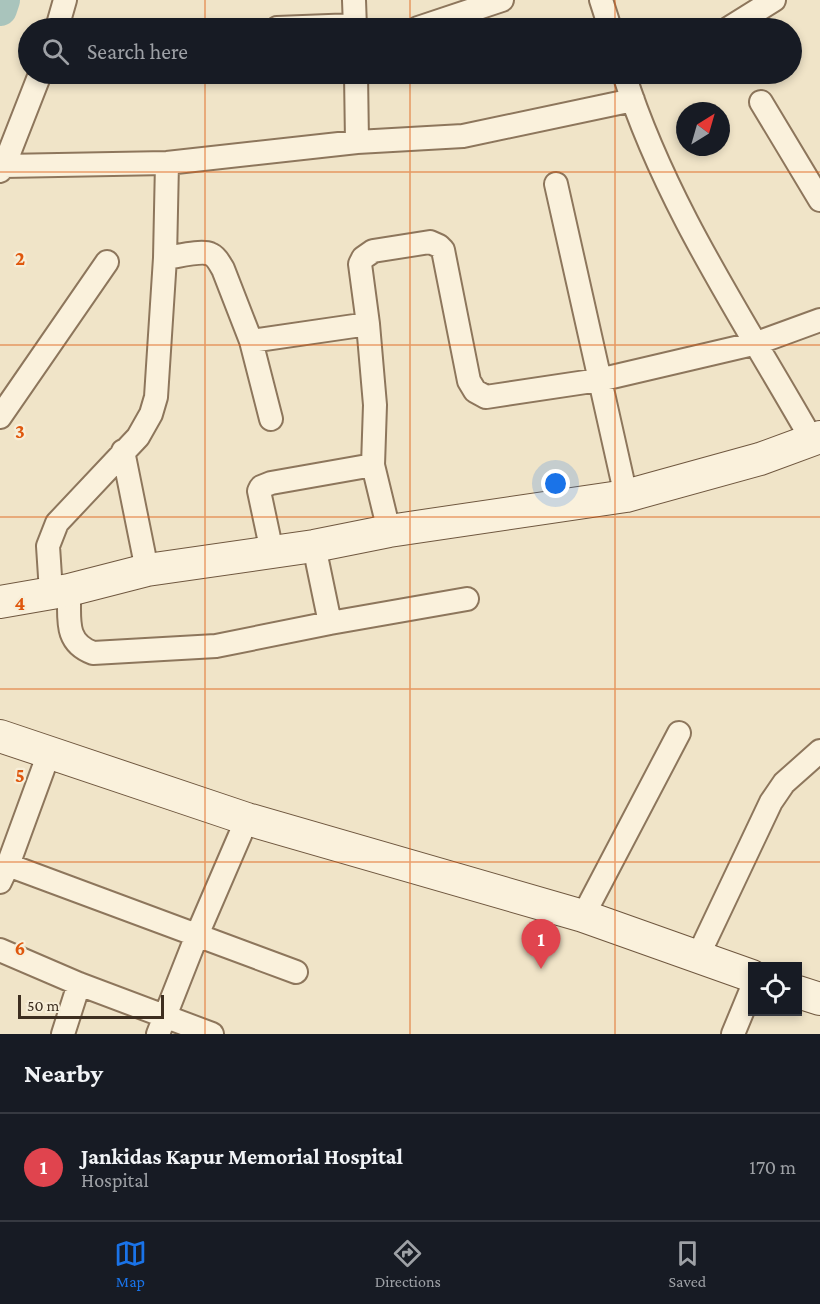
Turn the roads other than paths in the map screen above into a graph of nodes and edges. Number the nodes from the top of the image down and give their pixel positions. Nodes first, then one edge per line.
1 (66, 0) edge
2 (354, 0) edge
3 (502, 0) edge
4 (601, 0) edge
5 (762, 3) edge
6 (60, 18) edge
7 (355, 18) edge
8 (448, 18) edge
9 (607, 18) edge
10 (742, 18) edge
11 (36, 84) edge
12 (356, 84) edge
13 (626, 84) edge
14 (633, 84) edge
15 (761, 102) dead end
16 (357, 142) junction
17 (167, 163) junction
18 (2, 169) edge
19 (556, 184) dead end
20 (819, 196) edge
21 (165, 258) junction
22 (107, 262) dead end
23 (820, 320) edge
24 (368, 324) junction
25 (251, 341) junction
26 (757, 343) junction
27 (599, 380) junction
28 (0, 417) edge
29 (271, 419) dead end
30 (816, 439) edge
31 (123, 451) junction
32 (373, 465) junction
33 (626, 496) junction
34 (389, 531) junction
35 (314, 546) junction
36 (272, 552) junction
37 (147, 570) junction
38 (60, 591) junction
39 (467, 598) dead end
40 (0, 602) edge
41 (330, 623) junction
42 (679, 733) dead end
43 (0, 736) edge
44 (820, 751) edge
45 (49, 753) junction
46 (247, 819) junction
47 (4, 874) edge
48 (583, 916) junction
49 (197, 934) junction
50 (0, 950) edge
51 (698, 956) junction
52 (296, 972) dead end
53 (748, 974) edge
54 (79, 984) junction
55 (802, 993) edge
56 (820, 999) edge
57 (748, 1000) edge
58 (162, 1025) edge
59 (63, 1034) edge
60 (212, 1034) edge
61 (733, 1034) edge

1 - 6 street
2 - 7 street
3 - 8 street
4 - 9 street
5 - 10 street
11 - 18 street
12 - 16 street
13 - 16 street
14 - 26 street
15 - 20 street
16 - 17 street
17 - 18 street
17 - 21 street
19 - 27 street
21 - 25 street
21 - 31 street
22 - 28 street
23 - 26 street
24 - 25 street
24 - 27 street
24 - 32 street
25 - 29 street
26 - 27 street
26 - 30 street
27 - 33 street
30 - 33 street
31 - 37 street
31 - 38 street
32 - 34 street
32 - 36 street
33 - 34 street
34 - 35 street
35 - 36 street
35 - 41 street
36 - 37 street
37 - 38 street
38 - 40 street
38 - 41 street
39 - 41 street
42 - 48 street
43 - 45 street
44 - 51 street
45 - 46 street
45 - 47 street
46 - 48 street
46 - 49 street
47 - 49 street
48 - 51 street
49 - 52 street
49 - 58 street
50 - 54 street
51 - 53 street
54 - 58 street
54 - 59 street
55 - 56 street
57 - 61 street
58 - 60 street

